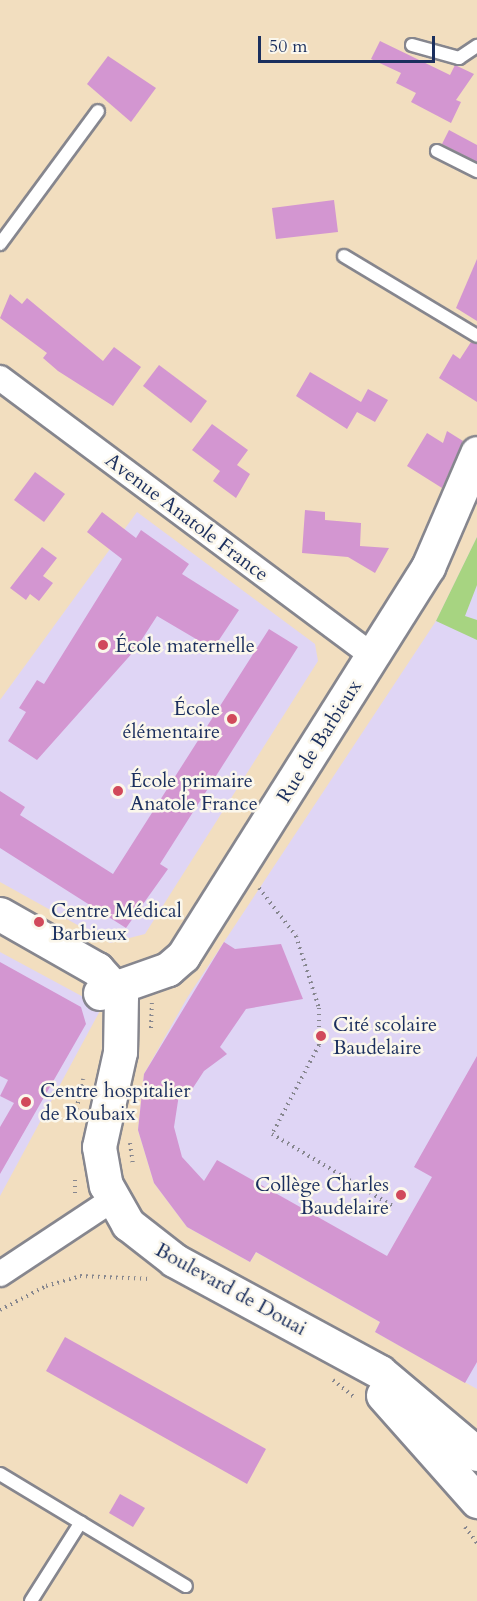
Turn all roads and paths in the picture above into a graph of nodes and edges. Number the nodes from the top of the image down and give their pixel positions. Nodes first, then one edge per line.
1 (412, 45) dead end
2 (477, 46) edge
3 (98, 111) dead end
4 (437, 151) dead end
5 (477, 171) edge
6 (0, 244) edge
7 (344, 256) dead end
8 (477, 336) edge
9 (0, 378) edge
10 (477, 453) edge
11 (373, 656) junction
12 (237, 871) junction
13 (0, 914) edge
14 (0, 935) edge
15 (120, 986) junction
16 (148, 1041) dead end
17 (128, 1133) dead end
18 (134, 1172) dead end
19 (112, 1200) junction
20 (393, 1206) dead end
21 (0, 1274) edge
22 (164, 1282) dead end
23 (0, 1310) edge
24 (332, 1345) junction
25 (477, 1454) edge
26 (0, 1474) edge
27 (477, 1502) edge
28 (81, 1522) junction
29 (186, 1586) dead end
30 (31, 1601) edge

1 - 2 lane
3 - 6 lane
4 - 5 lane
7 - 8 lane
9 - 11 street, Avenue Anatole France
10 - 11 main road, Rue de Barbieux
11 - 12 main road, Rue de Barbieux
12 - 15 main road, Rue de Barbieux
12 - 20 path
13 - 15 main road
14 - 15 main road
15 - 16 path
15 - 19 main road
17 - 18 path
19 - 21 street
19 - 24 main road, Boulevard de Douai
22 - 23 path
24 - 25 main road, Boulevard de Douai
24 - 27 main road, Boulevard de Douai
26 - 28 lane
28 - 29 lane
28 - 30 lane

